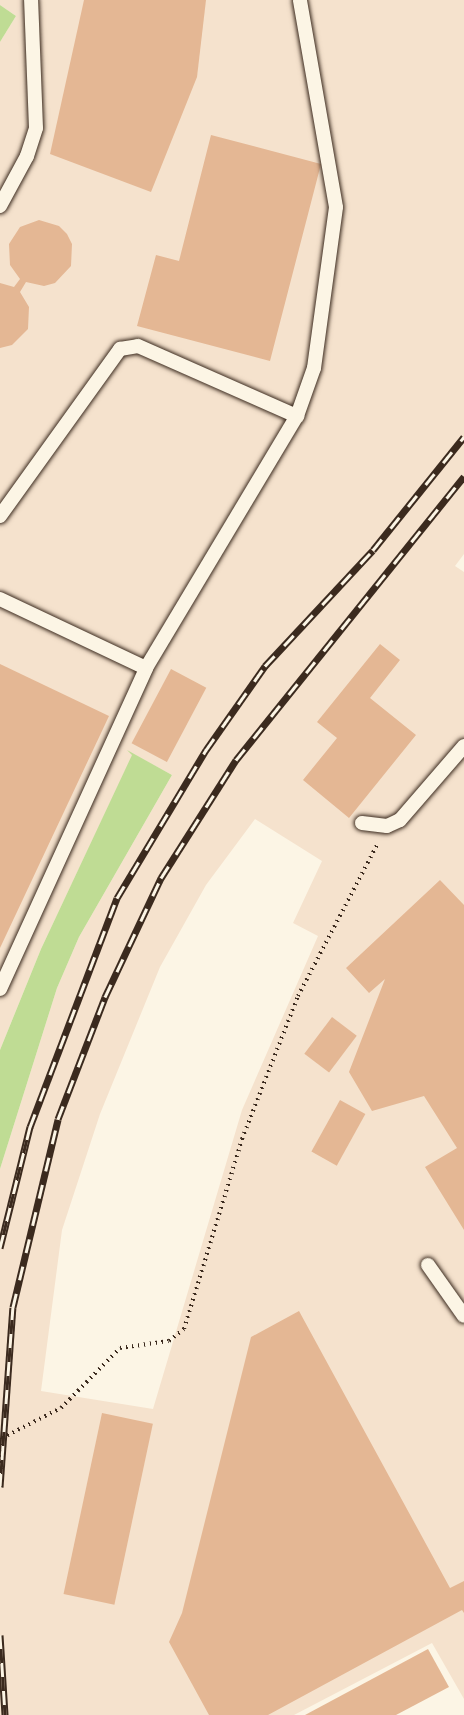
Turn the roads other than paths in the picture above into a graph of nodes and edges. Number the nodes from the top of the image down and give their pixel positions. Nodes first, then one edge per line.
1 (32, 0) edge
2 (300, 0) edge
3 (0, 206) edge
4 (297, 416) junction
5 (0, 516) edge
6 (0, 599) edge
7 (146, 668) junction
8 (464, 746) edge
9 (362, 823) dead end
10 (0, 988) edge
11 (428, 1265) dead end
12 (464, 1316) edge

1 - 3 lane
2 - 4 lane
4 - 5 lane
4 - 7 lane
6 - 7 lane
7 - 10 lane
8 - 9 lane
11 - 12 lane

